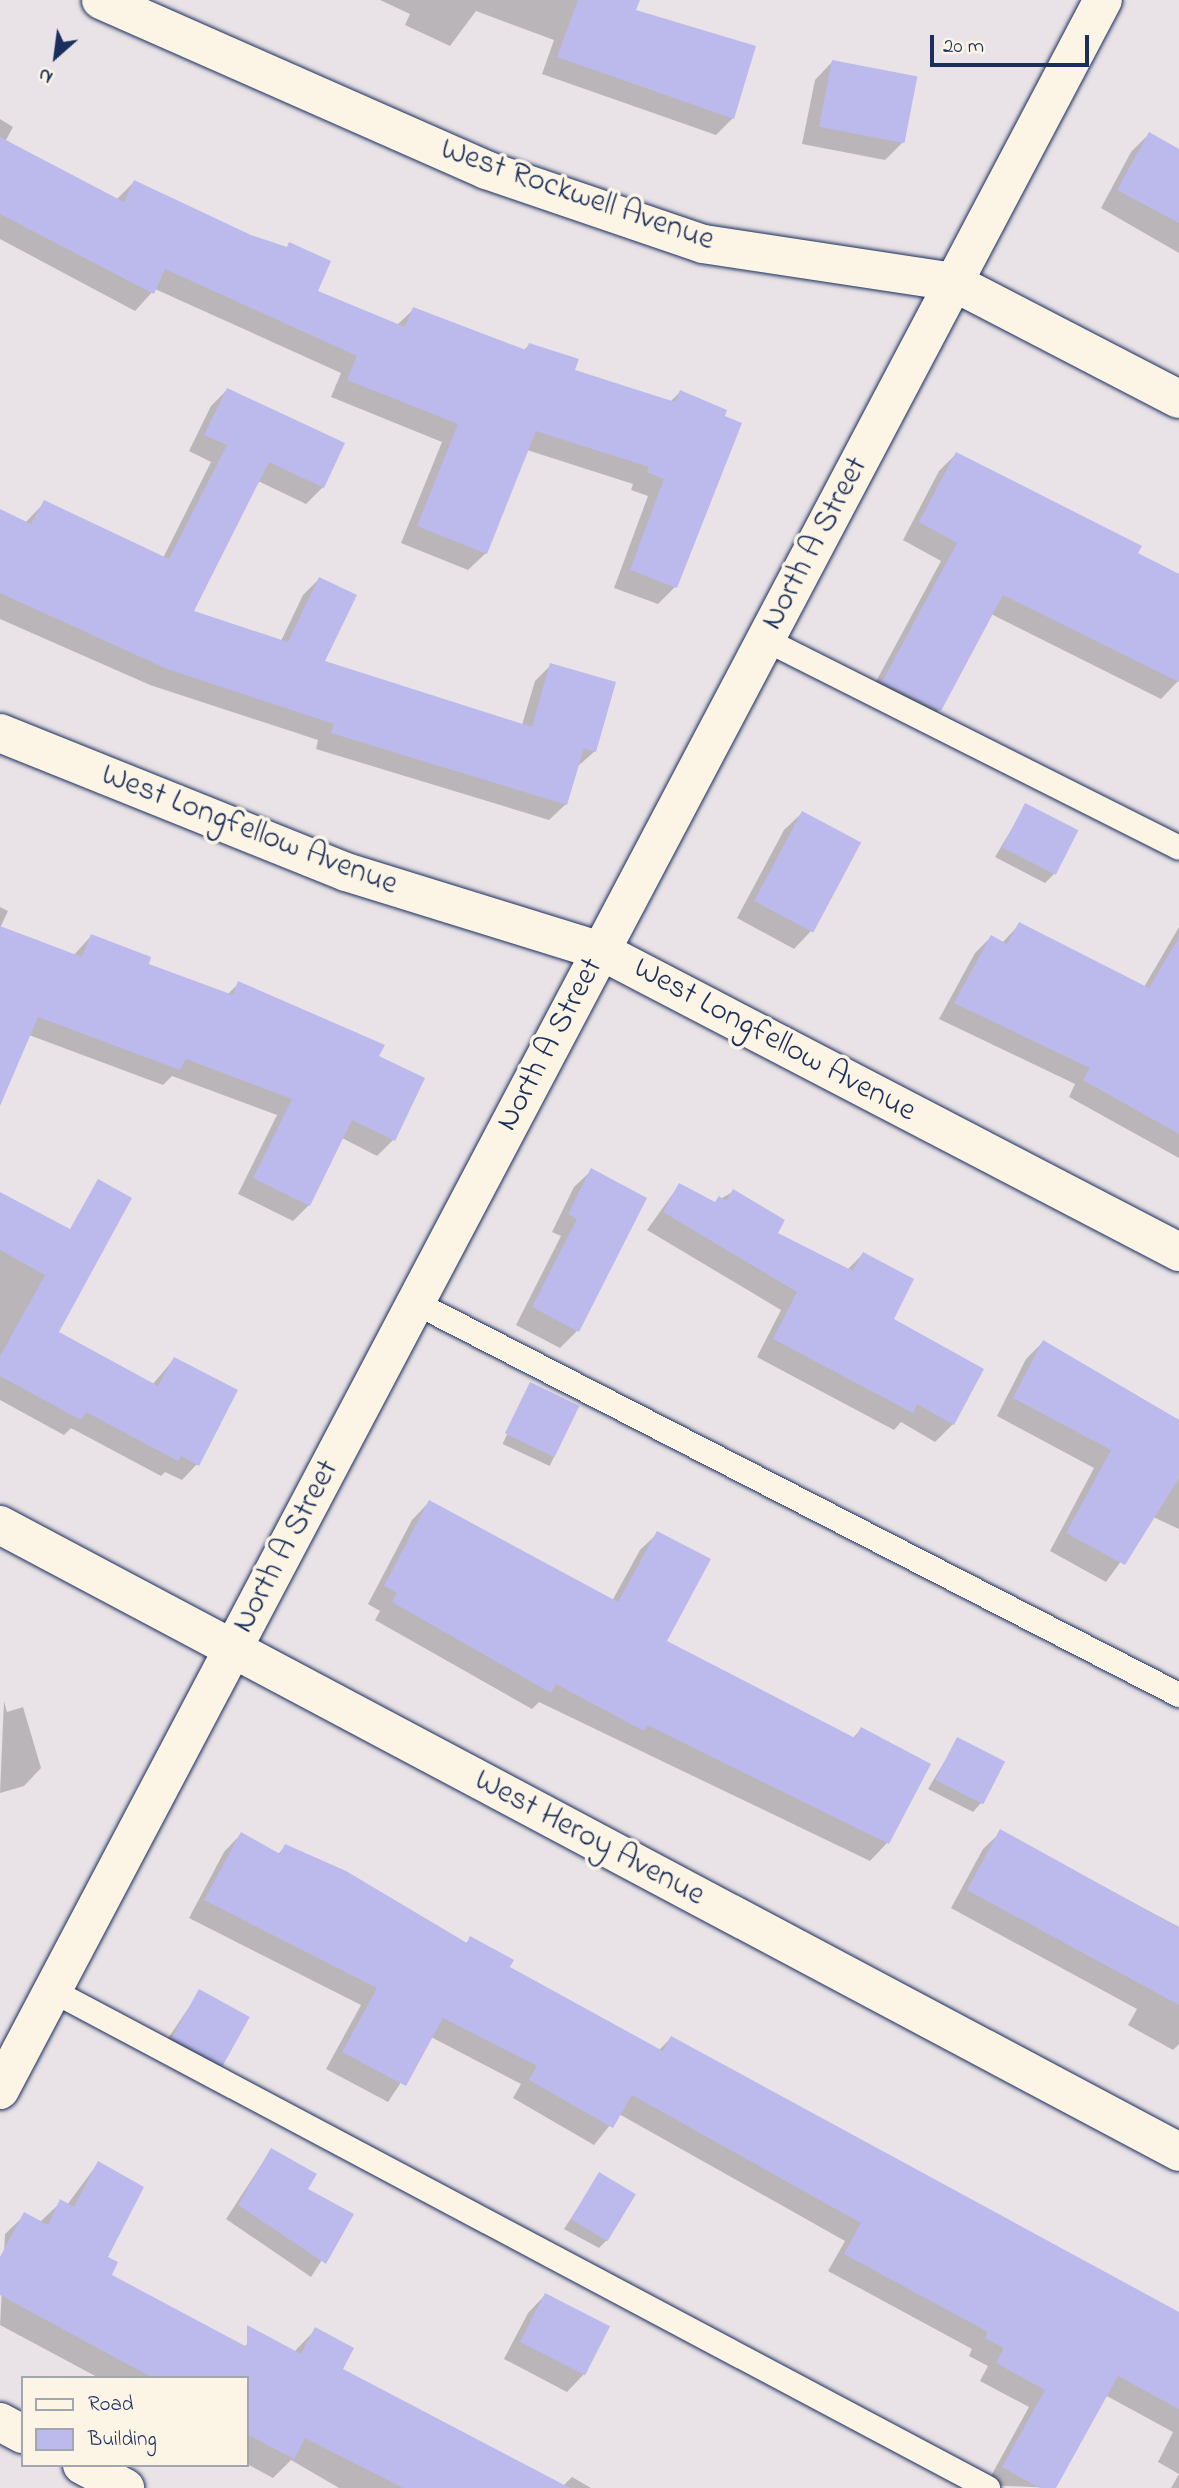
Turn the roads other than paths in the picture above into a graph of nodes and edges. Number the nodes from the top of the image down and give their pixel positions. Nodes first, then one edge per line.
1 (102, 0) edge
2 (1102, 0) edge
3 (953, 282) junction
4 (1179, 399) edge
5 (766, 640) junction
6 (0, 733) edge
7 (1179, 848) edge
8 (601, 951) junction
9 (1179, 1252) edge
10 (416, 1303) junction
11 (0, 1525) edge
12 (233, 1649) junction
13 (1179, 1695) edge
14 (53, 1990) junction
15 (0, 2090) edge
16 (1179, 2152) edge
17 (0, 2422) edge
18 (21, 2433) edge
19 (86, 2467) edge
20 (125, 2488) edge
21 (988, 2488) edge

1 - 3 street, West Rockwell Avenue
2 - 3 street, North A Street
3 - 4 street, West Rockwell Avenue
3 - 5 street, North A Street
5 - 7 lane
5 - 8 street, North A Street
6 - 8 street, West Longfellow Avenue
8 - 9 street, West Longfellow Avenue
8 - 10 street, North A Street
10 - 12 street, North A Street
10 - 13 lane
11 - 12 street, West Heroy Avenue
12 - 14 street, North A Street
12 - 16 street, West Heroy Avenue
14 - 15 street, North A Street
14 - 21 lane
17 - 18 street
19 - 20 street

